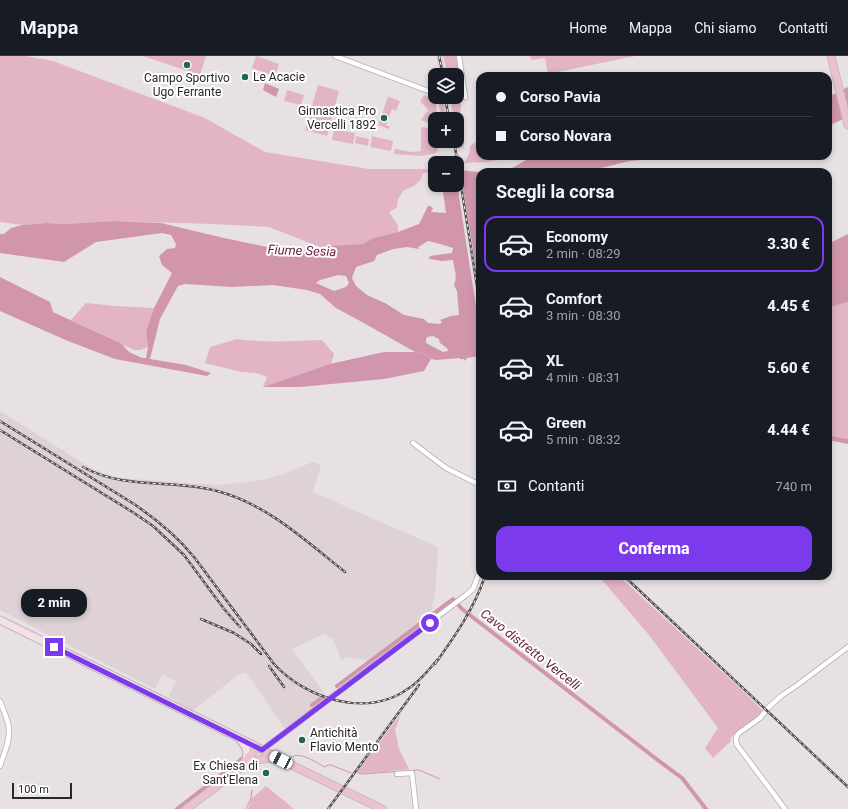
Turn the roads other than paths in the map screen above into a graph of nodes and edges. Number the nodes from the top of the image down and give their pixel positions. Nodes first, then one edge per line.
1 (335, 56) edge
2 (458, 56) edge
3 (831, 56) edge
4 (460, 68) edge
5 (428, 90) edge
6 (848, 125) edge
7 (413, 443) dead end
8 (476, 483) edge
9 (476, 580) edge
10 (0, 620) edge
11 (848, 646) edge
12 (0, 701) edge
13 (239, 739) junction
14 (259, 749) junction
15 (281, 760) junction
16 (249, 761) junction
17 (0, 766) edge
18 (397, 774) dead end
19 (374, 807) edge
20 (186, 809) edge
21 (382, 809) edge
22 (416, 809) edge
23 (785, 809) edge

1 - 5 street
2 - 4 street
3 - 6 main road
7 - 8 street
9 - 14 street
10 - 13 main road
11 - 23 street
12 - 17 street
13 - 14 main road
13 - 16 main road
14 - 15 main road
14 - 16 main road
15 - 16 main road
15 - 19 main road
16 - 20 main road
18 - 22 street
19 - 21 main road

